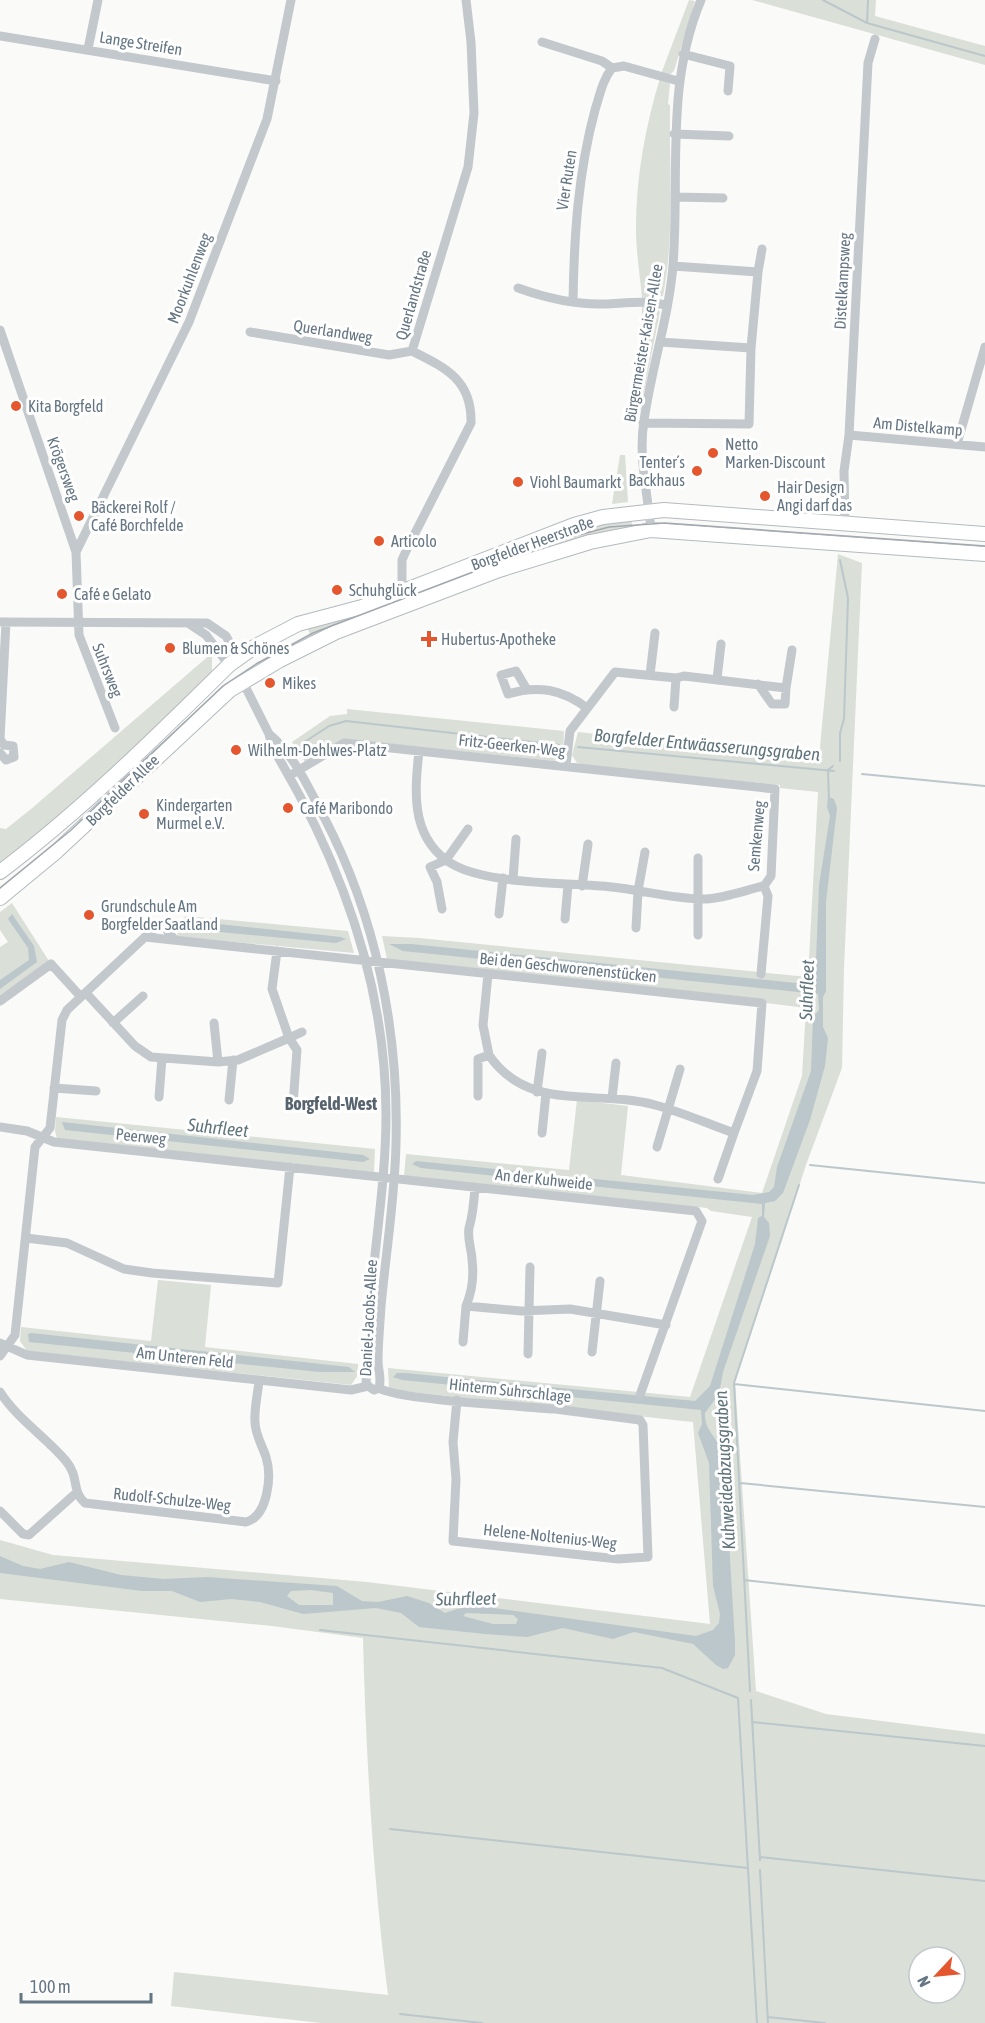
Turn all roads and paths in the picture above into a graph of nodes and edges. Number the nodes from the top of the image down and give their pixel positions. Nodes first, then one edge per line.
1 (98, 0) edge
2 (291, 0) edge
3 (466, 0) edge
4 (701, 0) edge
5 (0, 36) edge
6 (875, 39) dead end
7 (542, 42) dead end
8 (88, 49) junction
9 (683, 54) junction
10 (612, 68) junction
11 (276, 81) junction
12 (678, 81) junction
13 (728, 91) dead end
14 (674, 134) junction
15 (729, 136) dead end
16 (675, 197) junction
17 (723, 198) dead end
18 (762, 249) dead end
19 (673, 266) junction
20 (758, 272) junction
21 (518, 288) dead end
22 (573, 302) junction
23 (666, 305) junction
24 (0, 330) edge
25 (250, 332) dead end
26 (660, 342) junction
27 (985, 347) edge
28 (751, 348) junction
29 (412, 351) junction
30 (643, 423) junction
31 (849, 435) junction
32 (957, 444) junction
33 (985, 447) edge
34 (650, 511) junction
35 (845, 525) junction
36 (651, 530) junction
37 (985, 534) edge
38 (76, 552) junction
39 (985, 554) edge
40 (402, 593) junction
41 (3, 622) edge
42 (77, 622) junction
43 (185, 622) junction
44 (655, 633) dead end
45 (721, 644) dead end
46 (792, 650) dead end
47 (233, 662) junction
48 (650, 675) junction
49 (676, 678) junction
50 (717, 679) junction
51 (243, 682) junction
52 (758, 684) junction
53 (526, 688) dead end
54 (786, 688) junction
55 (587, 708) junction
56 (674, 708) dead end
57 (115, 728) dead end
58 (419, 750) junction
59 (1, 753) edge
60 (566, 765) junction
61 (294, 773) junction
62 (775, 789) joint
63 (468, 829) dead end
64 (516, 839) dead end
65 (588, 844) dead end
66 (645, 852) dead end
67 (698, 858) dead end
68 (446, 860) junction
69 (0, 872) edge
70 (508, 878) junction
71 (568, 885) junction
72 (582, 886) junction
73 (764, 886) junction
74 (638, 891) junction
75 (699, 897) junction
76 (0, 898) edge
77 (442, 909) dead end
78 (499, 914) dead end
79 (565, 919) dead end
80 (636, 928) dead end
81 (698, 935) dead end
82 (145, 937) junction
83 (175, 940) junction
84 (277, 951) junction
85 (372, 960) junction
86 (488, 974) junction
87 (761, 974) dead end
88 (83, 995) junction
89 (143, 996) dead end
90 (0, 1001) edge
91 (113, 1023) junction
92 (214, 1023) dead end
93 (302, 1032) dead end
94 (289, 1038) junction
95 (542, 1053) dead end
96 (489, 1056) junction
97 (162, 1058) junction
98 (233, 1060) junction
99 (218, 1062) junction
100 (616, 1063) dead end
101 (680, 1069) dead end
102 (54, 1088) junction
103 (96, 1091) dead end
104 (541, 1092) junction
105 (478, 1096) dead end
106 (159, 1097) dead end
107 (612, 1098) junction
108 (229, 1100) dead end
109 (293, 1105) dead end
110 (668, 1110) junction
111 (0, 1127) edge
112 (542, 1133) dead end
113 (734, 1133) junction
114 (43, 1137) junction
115 (657, 1147) dead end
116 (290, 1167) junction
117 (388, 1178) junction
118 (717, 1179) dead end
119 (475, 1187) junction
120 (26, 1238) junction
121 (530, 1267) dead end
122 (600, 1281) dead end
123 (466, 1306) junction
124 (530, 1311) junction
125 (597, 1315) junction
126 (666, 1325) junction
127 (463, 1342) dead end
128 (3, 1344) edge
129 (592, 1353) dead end
130 (528, 1354) dead end
131 (0, 1356) edge
132 (259, 1380) junction
133 (368, 1386) junction
134 (380, 1388) junction
135 (0, 1392) edge
136 (640, 1395) dead end
137 (456, 1400) junction
138 (640, 1420) joint
139 (76, 1493) junction
140 (0, 1511) edge

1 - 8 street
2 - 11 street, Moorkuhlenweg
3 - 29 street, Querlandstraße
4 - 9 street, Bürgermeister-Kaisen-Allee
5 - 8 street, Lange Streifen
6 - 31 street, Distelkampsweg
7 - 10 street
8 - 11 street, Lange Streifen
9 - 12 street, Bürgermeister-Kaisen-Allee
9 - 13 street
10 - 12 street
10 - 22 street, Vier Ruten
11 - 38 street, Moorkuhlenweg
12 - 14 street, Bürgermeister-Kaisen-Allee
14 - 15 street
14 - 16 street, Bürgermeister-Kaisen-Allee
16 - 17 street
16 - 19 street, Bürgermeister-Kaisen-Allee
18 - 20 street
19 - 20 street
19 - 23 street, Bürgermeister-Kaisen-Allee
20 - 28 street
21 - 22 street
22 - 23 street
23 - 26 street, Bürgermeister-Kaisen-Allee
24 - 38 street, Krögersweg
25 - 29 street, Querlandweg
26 - 28 street
26 - 30 street, Bürgermeister-Kaisen-Allee
27 - 32 street
28 - 30 street
29 - 40 street, Querlandstraße
30 - 34 street, Bürgermeister-Kaisen-Allee
31 - 32 street, Am Distelkamp
31 - 35 street, Distelkampsweg
32 - 33 street, Am Distelkamp
34 - 35 main road, Borgfelder Heerstraße
34 - 36 street, Bürgermeister-Kaisen-Allee
34 - 40 main road, Borgfelder Heerstraße
35 - 37 main road, Borgfelder Heerstraße
36 - 39 main road, Borgfelder Heerstraße
36 - 51 main road, Borgfelder Heerstraße
38 - 42 street, Krögersweg
40 - 47 main road, Borgfelder Heerstraße
41 - 42 street
41 - 59 street
42 - 43 street
42 - 57 street, Suhrsweg
43 - 47 street
43 - 47 street
44 - 48 street
45 - 50 street
46 - 54 street
47 - 51 main road
47 - 69 main road, Borgfelder Allee
48 - 49 street
48 - 55 street
49 - 50 street
49 - 56 street
50 - 52 street
51 - 61 street, Daniel-Jacobs-Allee
51 - 76 main road, Borgfelder Allee
52 - 54 street
52 - 54 street
53 - 55 street
55 - 60 street
58 - 60 street, Fritz-Geerken-Weg
58 - 61 street, Fritz-Geerken-Weg
58 - 68 street, Semkenweg
60 - 62 street, Fritz-Geerken-Weg
61 - 85 street, Daniel-Jacobs-Allee
62 - 73 street, Semkenweg
63 - 68 street
64 - 70 street
65 - 72 street
66 - 74 street
67 - 75 street
68 - 70 street, Semkenweg
68 - 77 street
70 - 71 street, Semkenweg
70 - 78 street
71 - 72 street, Semkenweg
71 - 79 street
72 - 74 street, Semkenweg
73 - 75 street, Semkenweg
73 - 87 street, Semkenweg
74 - 75 street, Semkenweg
74 - 80 street
75 - 81 street
82 - 83 street, Bei den Geschworenenstücken
82 - 83 street
82 - 88 street
83 - 84 street, Bei den Geschworenenstücken
84 - 85 street, Bei den Geschworenenstücken
84 - 94 street
85 - 86 street, Bei den Geschworenenstücken
85 - 117 street, Daniel-Jacobs-Allee
86 - 96 street
86 - 113 street, Bei den Geschworenenstücken
88 - 90 street
88 - 91 street
88 - 102 street
89 - 91 street
91 - 97 street
92 - 99 street
93 - 94 street
94 - 98 street
94 - 109 street
95 - 104 street
96 - 104 street
96 - 105 street
97 - 99 street
97 - 106 street
98 - 99 street
98 - 108 street
100 - 107 street
101 - 110 street
102 - 103 street
102 - 114 street
104 - 107 street
104 - 112 street
107 - 110 street
110 - 113 street
110 - 115 street
111 - 114 street, Peerweg
113 - 118 street
114 - 116 street, Peerweg
114 - 120 street
116 - 117 street, Peerweg
116 - 120 street
117 - 119 street, An der Kuhweide
117 - 133 street, Daniel-Jacobs-Allee
117 - 134 street, Daniel-Jacobs-Allee
119 - 123 street
119 - 126 street, An der Kuhweide
120 - 128 street
121 - 124 street
122 - 125 street
123 - 124 street
123 - 127 street
124 - 125 street
124 - 130 street
125 - 126 street
125 - 129 street
126 - 136 street
128 - 131 street
128 - 132 street, Am Unteren Feld
132 - 133 street, Am Unteren Feld
132 - 139 street, Rudolf-Schulze-Weg
133 - 134 street, Daniel-Jacobs-Allee
134 - 137 street, Hinterm Suhrschlage
135 - 139 street
137 - 138 street, Hinterm Suhrschlage
137 - 138 street, Helene-Noltenius-Weg
139 - 140 street

